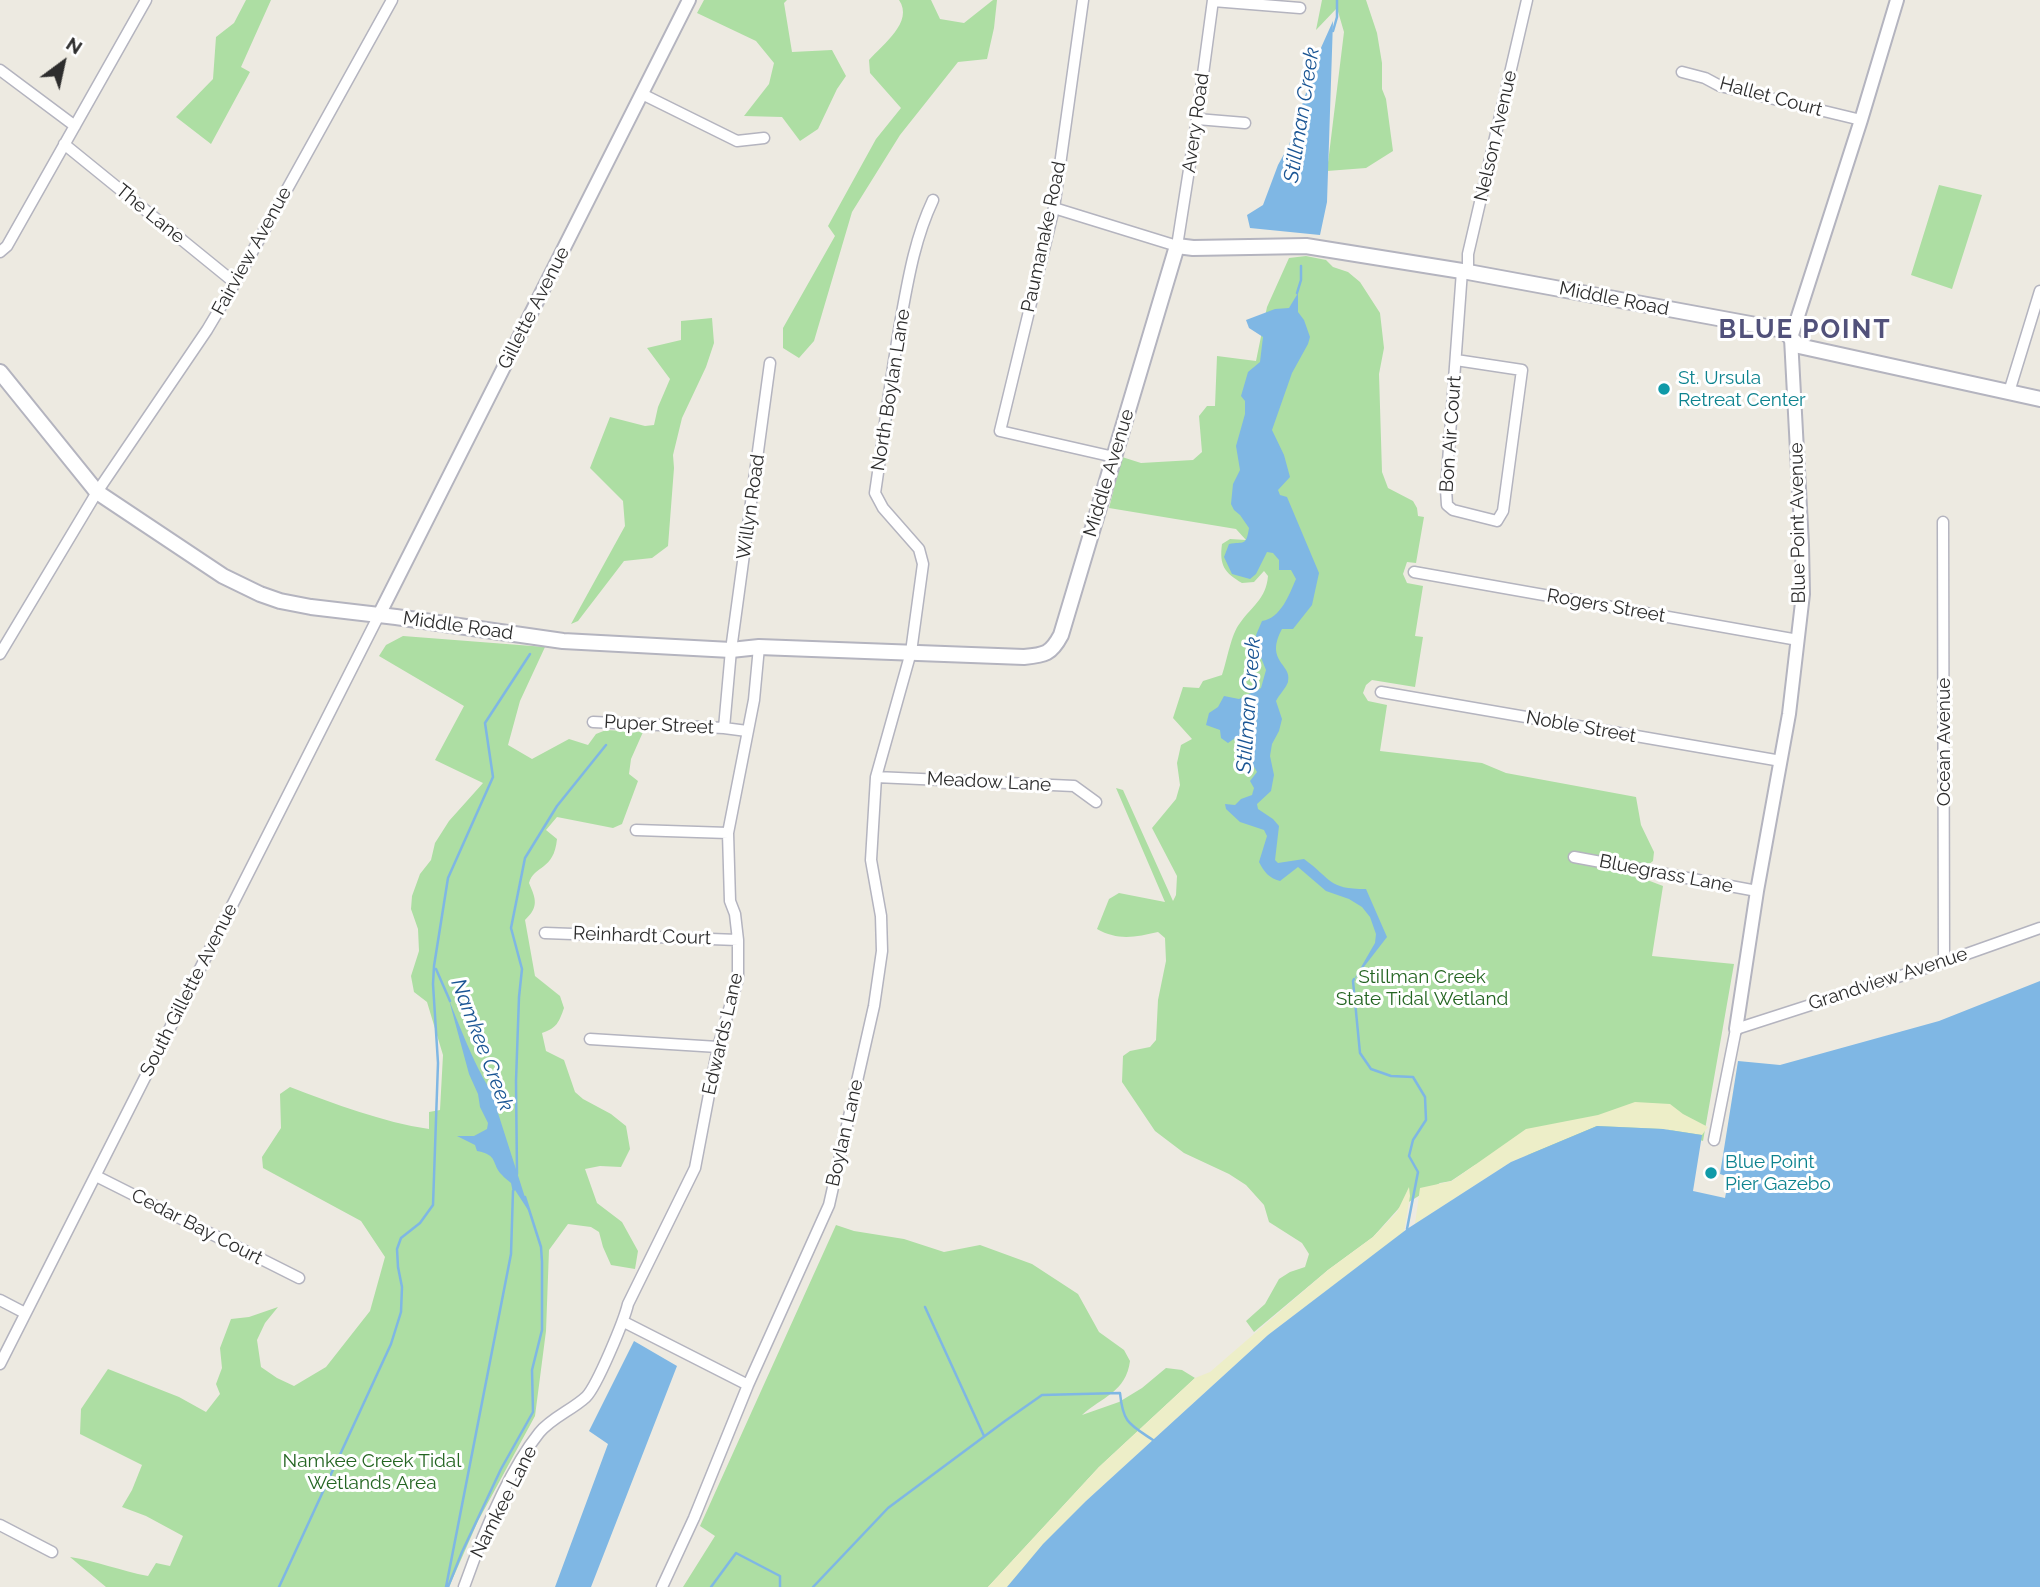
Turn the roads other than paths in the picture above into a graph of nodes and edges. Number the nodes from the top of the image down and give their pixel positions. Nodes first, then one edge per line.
1 (146, 0) edge
2 (392, 0) edge
3 (689, 0) edge
4 (1083, 0) edge
5 (1213, 0) edge
6 (1527, 0) edge
7 (1897, 0) edge
8 (1300, 8) dead end
9 (0, 70) edge
10 (1682, 72) dead end
11 (642, 94) junction
12 (1197, 119) junction
13 (1861, 120) junction
14 (1245, 123) dead end
15 (75, 126) junction
16 (764, 138) dead end
17 (64, 144) junction
18 (933, 200) dead end
19 (1054, 208) junction
20 (1177, 246) junction
21 (0, 252) edge
22 (1465, 271) junction
23 (235, 283) junction
24 (2040, 291) edge
25 (1791, 338) junction
26 (1457, 360) junction
27 (770, 363) dead end
28 (0, 372) edge
29 (2009, 392) junction
30 (2040, 399) edge
31 (1114, 457) junction
32 (97, 492) junction
33 (1943, 522) dead end
34 (1414, 572) dead end
35 (379, 615) junction
36 (1798, 640) junction
37 (758, 647) junction
38 (730, 650) junction
39 (912, 652) junction
40 (0, 654) edge
41 (1004, 656) joint
42 (1381, 692) dead end
43 (593, 722) dead end
44 (724, 728) junction
45 (747, 731) junction
46 (1781, 761) junction
47 (876, 777) junction
48 (1096, 802) dead end
49 (636, 830) dead end
50 (728, 833) junction
51 (1574, 857) dead end
52 (1757, 891) junction
53 (2040, 928) edge
54 (545, 933) dead end
55 (738, 940) junction
56 (1944, 962) junction
57 (1736, 1029) junction
58 (590, 1039) dead end
59 (718, 1047) junction
60 (1714, 1140) dead end
61 (96, 1176) junction
62 (299, 1278) dead end
63 (0, 1300) edge
64 (25, 1313) junction
65 (624, 1322) junction
66 (0, 1364) edge
67 (748, 1385) junction
68 (0, 1525) edge
69 (52, 1552) dead end
70 (464, 1587) edge
71 (662, 1587) edge

1 - 15 street
2 - 23 street, Fairview Avenue
3 - 11 street, Gillette Avenue
4 - 19 street, Paumanake Road
5 - 8 street
5 - 12 street, Avery Road
6 - 22 street, Nelson Avenue
7 - 13 street, Blue Point Avenue
9 - 15 street
10 - 13 street, Hallet Court
11 - 16 street
11 - 35 street, Gillette Avenue
12 - 14 street
12 - 20 street, Avery Road
13 - 25 street, Blue Point Avenue
15 - 17 street
17 - 21 street
17 - 23 street, The Lane
18 - 39 street, North Boylan Lane
19 - 20 street
19 - 31 street, Paumanake Road
20 - 22 main road, Middle Road
20 - 31 main road, Middle Avenue
22 - 25 main road, Middle Road
22 - 26 street, Nelson Avenue
23 - 32 street, Fairview Avenue
24 - 29 street
25 - 29 main road, Middle Road
25 - 36 street, Blue Point Avenue
26 - 26 street, Bon Air Court
27 - 38 street, Willyn Road
28 - 32 main road, Middle Road
29 - 30 main road, Middle Road
31 - 41 main road, Middle Avenue
32 - 35 main road, Middle Road
32 - 40 street, Fairview Avenue
33 - 56 street, Ocean Avenue
34 - 36 street, Rogers Street
35 - 38 main road, Middle Road
35 - 61 street, South Gillette Avenue
36 - 46 street, Blue Point Avenue
37 - 38 main road, Middle Road
37 - 39 main road, Middle Road
37 - 45 street, Edwards Lane
38 - 44 street, Willyn Road
39 - 41 main road, Middle Road
39 - 47 street, Boylan Lane
42 - 46 street, Noble Street
43 - 44 street, Puper Street
44 - 45 street
45 - 50 street, Edwards Lane
46 - 52 street, Blue Point Avenue
47 - 48 street, Meadow Lane
47 - 67 street, Boylan Lane
49 - 50 street
50 - 55 street, Edwards Lane
51 - 52 street, Bluegrass Lane
52 - 57 street, Blue Point Avenue
53 - 56 street, Grandview Avenue
54 - 55 street, Reinhardt Court
55 - 59 street, Edwards Lane
56 - 57 street, Grandview Avenue
57 - 60 street, Blue Point Avenue
58 - 59 street
59 - 65 street, Edwards Lane
61 - 62 street, Cedar Bay Court
61 - 64 street, South Gillette Avenue
63 - 64 street
64 - 66 street, South Gillette Avenue
65 - 67 street
65 - 70 street, Namkee Lane
67 - 71 street, Boylan Lane
68 - 69 street

